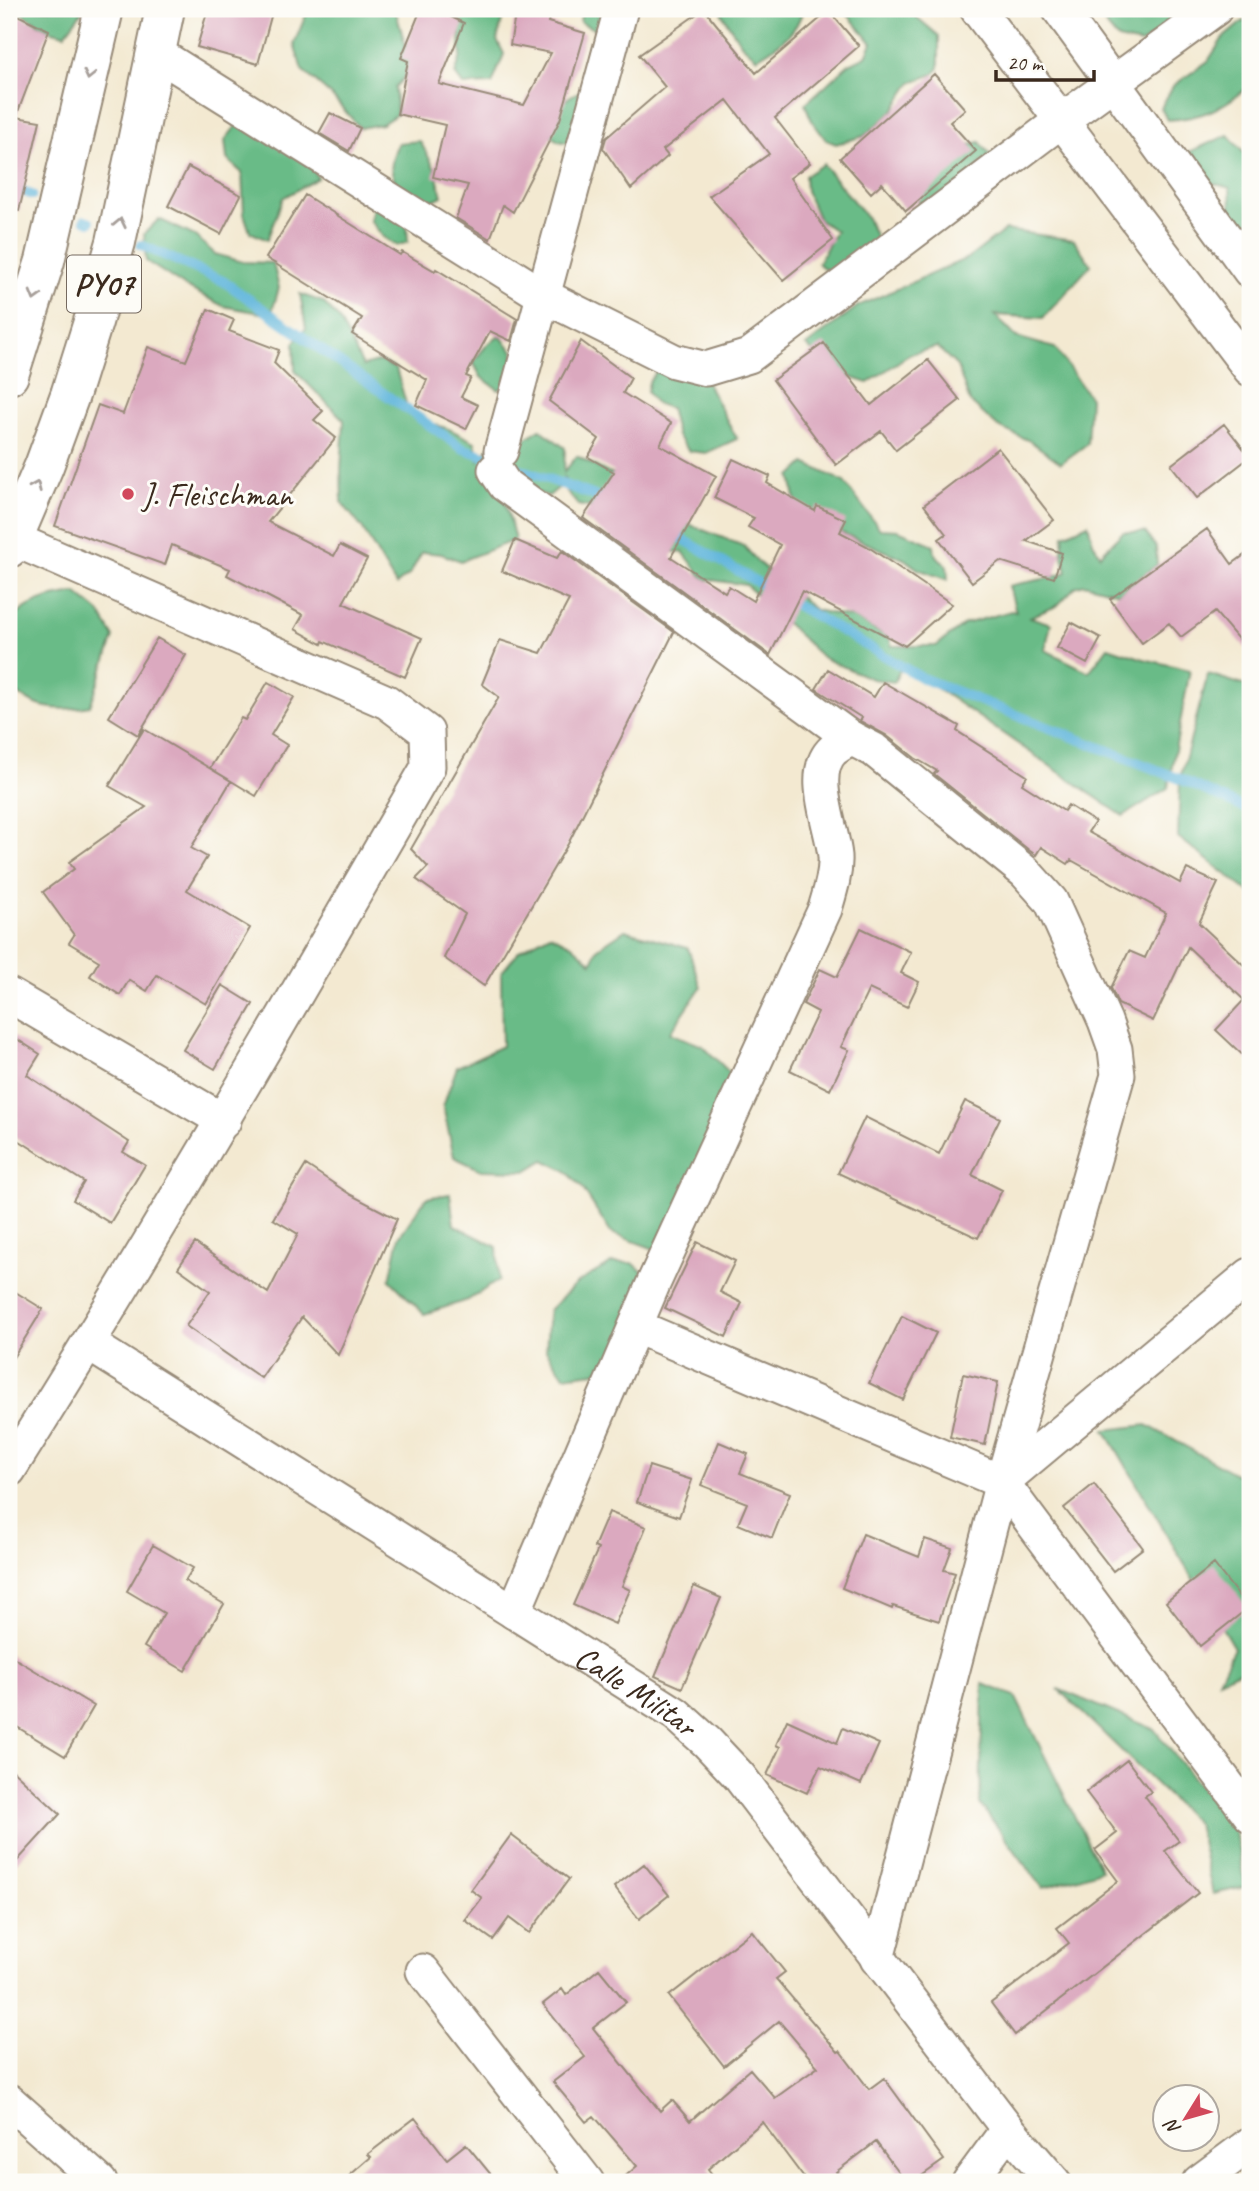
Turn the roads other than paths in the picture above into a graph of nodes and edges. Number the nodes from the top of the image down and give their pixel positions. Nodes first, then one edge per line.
1 (104, 9) edge
2 (165, 9) edge
3 (621, 9) edge
4 (977, 9) edge
5 (1059, 9) edge
6 (1214, 9) edge
7 (156, 53) junction
8 (1115, 84) junction
9 (1062, 120) junction
10 (1250, 271) edge
11 (544, 296) junction
12 (1250, 369) edge
13 (9, 375) edge
14 (11, 544) edge
15 (852, 738) junction
16 (9, 995) edge
17 (224, 1121) junction
18 (1250, 1275) edge
19 (637, 1327) junction
20 (89, 1344) junction
21 (9, 1470) edge
22 (1002, 1482) junction
23 (514, 1612) junction
24 (1250, 1815) edge
25 (877, 1959) junction
26 (423, 1971) dead end
27 (9, 2101) edge
28 (1008, 2129) junction
29 (1250, 2144) edge
30 (100, 2182) edge
31 (587, 2182) edge
32 (969, 2182) edge
33 (1054, 2182) edge
34 (1199, 2182) edge

1 -> 13 main road, PY07
2 - 7 main road, PY07
3 - 11 street
4 - 9 street
5 - 8 street
6 - 8 street
7 - 11 street
14 -> 7 main road, PY07
8 - 9 street
8 - 10 street
9 - 11 street
9 - 12 street
11 - 15 street
14 - 17 street
15 - 19 street
15 - 22 street
16 - 17 street
17 - 20 street
18 - 22 street
19 - 22 street
19 - 23 street
20 - 21 street
20 - 23 street, Calle Militar
22 - 24 street
22 - 25 street
23 - 25 street, Calle Militar
25 - 28 street, Calle Militar
26 - 31 street
27 - 30 street
28 - 32 street
28 - 33 street, Calle Militar
29 - 34 street

